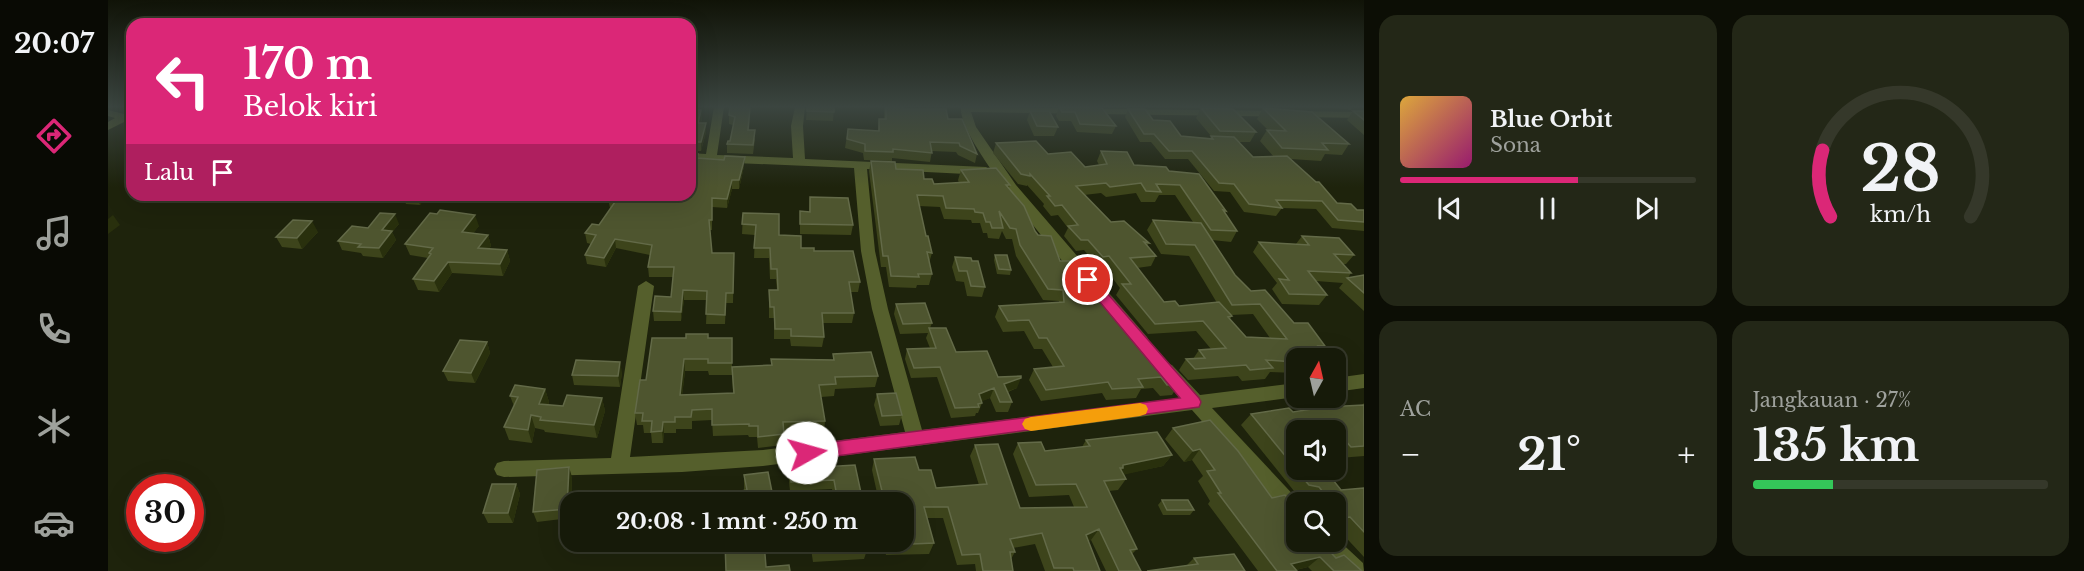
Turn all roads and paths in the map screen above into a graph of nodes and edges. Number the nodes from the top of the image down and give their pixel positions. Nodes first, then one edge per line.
1 (715, 134) edge
2 (797, 134) edge
3 (972, 134) edge
4 (696, 158) edge
5 (711, 158) junction
6 (799, 162) junction
7 (860, 165) junction
8 (998, 172) junction
9 (646, 286) dead end
10 (1364, 381) edge
11 (1346, 383) edge
12 (1286, 391) edge
13 (1193, 402) junction
14 (916, 440) junction
15 (620, 465) junction
16 (504, 469) dead end
17 (1286, 501) edge
18 (1335, 552) edge
19 (1355, 571) edge

1 - 5 street
2 - 6 street
3 - 8 street
4 - 5 street
5 - 6 street
6 - 7 street
7 - 8 street
7 - 14 street
8 - 13 street
9 - 15 street
10 - 11 street
12 - 13 street
13 - 14 street
13 - 17 street
14 - 15 street
15 - 16 street
18 - 19 street

